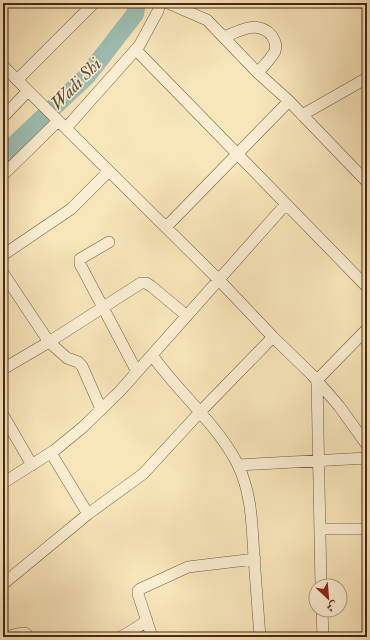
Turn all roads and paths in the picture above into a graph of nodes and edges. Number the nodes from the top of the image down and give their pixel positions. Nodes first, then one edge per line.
1 (94, 3) edge
2 (160, 3) edge
3 (168, 3) edge
4 (224, 37) junction
5 (136, 50) junction
6 (3, 66) edge
7 (258, 73) junction
8 (367, 78) edge
9 (17, 80) junction
10 (31, 94) junction
11 (289, 101) junction
12 (302, 115) junction
13 (3, 117) edge
14 (62, 124) junction
15 (237, 154) junction
16 (109, 171) junction
17 (3, 175) edge
18 (367, 182) edge
19 (286, 204) junction
20 (166, 227) junction
21 (109, 242) dead end
22 (3, 255) edge
23 (3, 273) edge
24 (220, 280) junction
25 (367, 287) edge
26 (102, 307) junction
27 (187, 316) junction
28 (367, 329) edge
29 (273, 337) junction
30 (49, 342) junction
31 (152, 355) junction
32 (3, 369) edge
33 (137, 372) junction
34 (317, 380) junction
35 (102, 409) junction
36 (200, 412) junction
37 (3, 415) edge
38 (367, 445) edge
39 (51, 453) junction
40 (367, 458) edge
41 (319, 460) junction
42 (32, 465) junction
43 (238, 465) junction
44 (3, 483) edge
45 (88, 514) junction
46 (320, 529) junction
47 (367, 529) edge
48 (255, 559) junction
49 (322, 578) edge
50 (3, 584) edge
51 (322, 618) edge
52 (147, 621) junction
53 (5, 637) edge
54 (29, 637) edge
55 (121, 637) edge
56 (152, 637) edge
57 (260, 637) edge
58 (323, 637) edge

1 - 9 street
2 - 5 street
3 - 4 street
4 - 7 street
4 - 7 street
5 - 14 street
5 - 15 street
6 - 9 street
7 - 11 street
8 - 12 street
9 - 10 street
10 - 13 street
10 - 14 street
11 - 12 street
11 - 15 street
12 - 18 street
14 - 16 street
14 - 17 street
15 - 19 street
15 - 20 street
16 - 20 street
16 - 22 street
19 - 24 street
19 - 25 street
20 - 24 street
21 - 26 street
23 - 30 street
24 - 27 street
24 - 29 street
26 - 27 street
26 - 30 street
26 - 33 street
27 - 31 street
28 - 34 street
29 - 34 street
29 - 36 street
30 - 32 street
30 - 35 street
31 - 33 street
31 - 36 street
33 - 35 street
34 - 38 street
34 - 41 street
35 - 39 street
36 - 43 street
36 - 45 street
37 - 42 street
39 - 42 street
39 - 45 street
40 - 41 street
41 - 43 street
41 - 46 street
42 - 44 street
43 - 48 street
45 - 50 street
46 - 47 street
46 - 49 street
48 - 52 street
48 - 57 street
51 - 58 street
52 - 55 street
52 - 56 street
53 - 54 street

